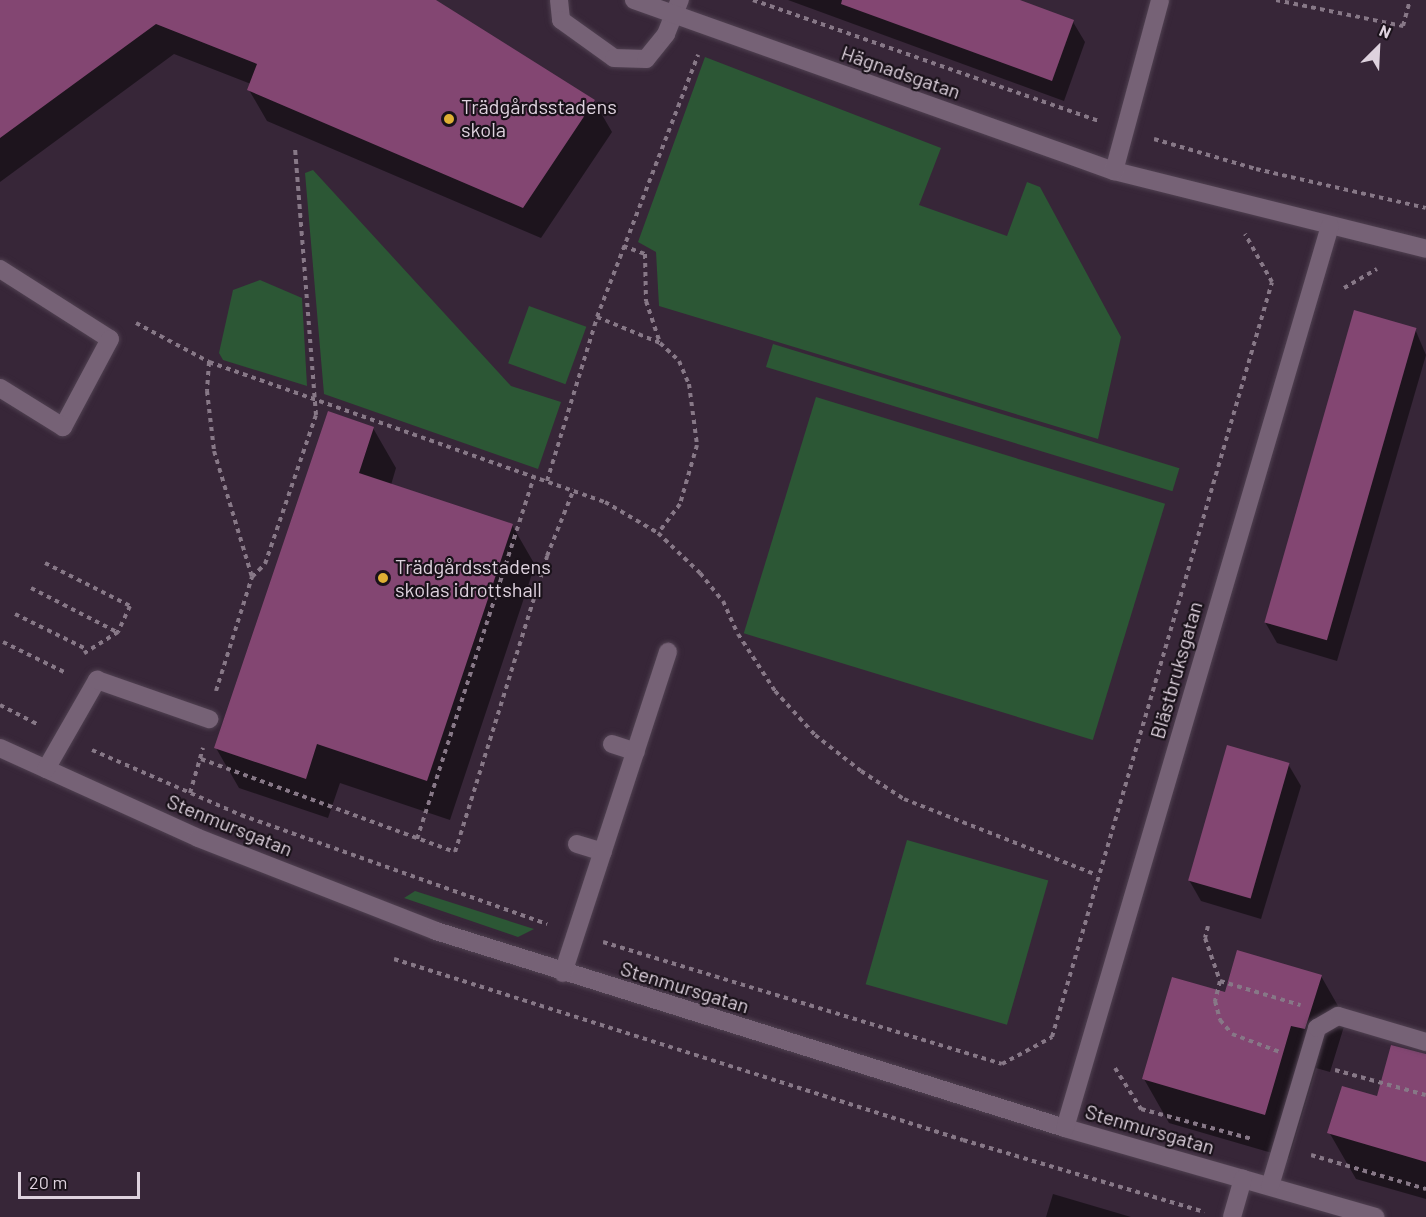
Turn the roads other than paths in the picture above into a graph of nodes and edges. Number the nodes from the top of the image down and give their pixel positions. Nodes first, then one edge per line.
1 (559, 0) edge
2 (634, 0) edge
3 (1160, 0) edge
4 (677, 7) edge
5 (1114, 171) junction
6 (1330, 226) junction
7 (1426, 249) edge
8 (0, 269) edge
9 (0, 388) edge
10 (668, 652) dead end
11 (209, 718) road end
12 (612, 744) dead end
13 (0, 748) edge
14 (636, 752) junction
15 (46, 769) junction
16 (577, 844) dead end
17 (603, 852) junction
18 (563, 973) junction
19 (1426, 1042) edge
20 (1065, 1128) junction
21 (1243, 1179) junction
22 (1270, 1186) junction
23 (1232, 1217) edge
24 (1376, 1217) edge

1 - 4 street
2 - 4 street, Hägnadsgatan
3 - 5 street
4 - 5 street, Hägnadsgatan
5 - 6 street, Hägnadsgatan
6 - 7 street, Hägnadsgatan
6 - 20 street, Blästbruksgatan
8 - 9 street
10 - 14 street
11 - 15 street
12 - 14 street
13 - 15 street, Stenmursgatan
14 - 17 street
15 - 18 street, Stenmursgatan
16 - 17 street
17 - 18 street
18 - 20 street, Stenmursgatan
19 - 22 street
20 - 21 street, Stenmursgatan
21 - 22 street, Stenmursgatan
21 - 23 street
22 - 24 street, Stenmursgatan

